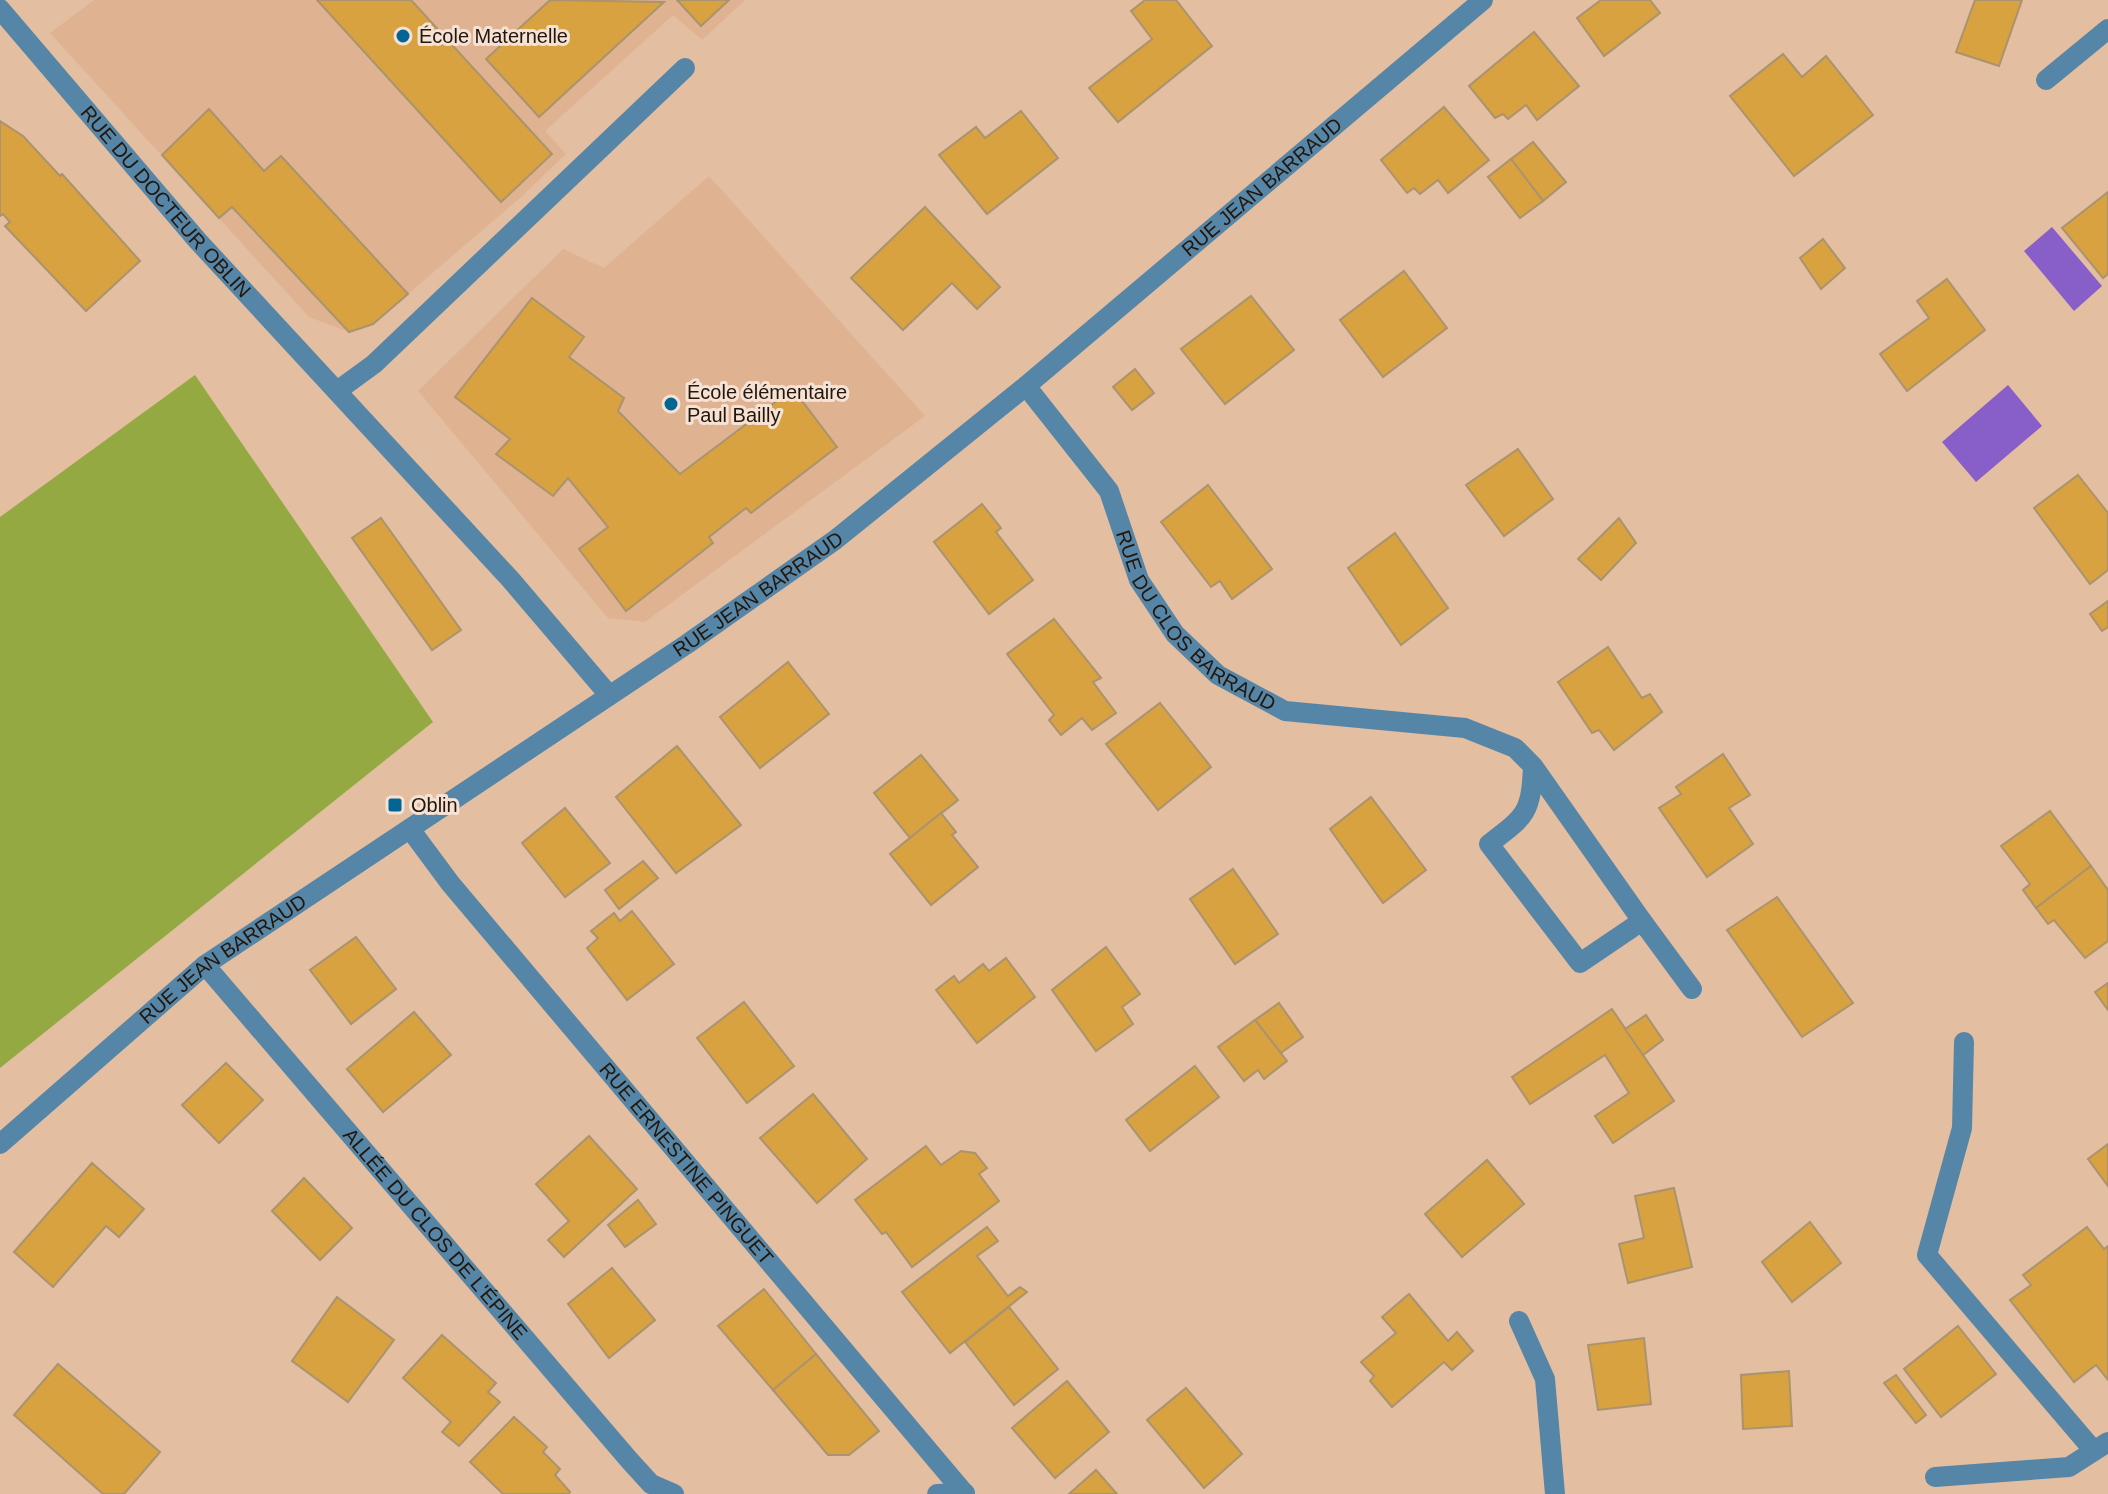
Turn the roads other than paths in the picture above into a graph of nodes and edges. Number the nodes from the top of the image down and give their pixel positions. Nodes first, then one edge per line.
1 (1483, 0) edge
2 (0, 9) edge
3 (2108, 29) edge
4 (685, 68) dead end
5 (2046, 80) dead end
6 (1026, 386) junction
7 (337, 391) junction
8 (609, 695) junction
9 (1533, 766) junction
10 (410, 829) junction
11 (1642, 921) junction
12 (205, 965) junction
13 (1692, 989) dead end
14 (1964, 1042) dead end
15 (0, 1144) edge
16 (1519, 1321) dead end
17 (2101, 1446) edge
18 (1935, 1477) dead end
19 (674, 1494) edge
20 (937, 1494) edge
21 (965, 1494) edge
22 (1555, 1494) edge

1 - 6 street, RUE JEAN BARRAUD
2 - 7 street, RUE DU DOCTEUR OBLIN
3 - 5 street
4 - 7 street
6 - 8 street, RUE JEAN BARRAUD
6 - 9 street, RUE DU CLOS BARRAUD
7 - 8 street, RUE DU DOCTEUR OBLIN
8 - 10 street, RUE JEAN BARRAUD
9 - 11 street, RUE DU CLOS BARRAUD
9 - 11 street
10 - 12 street, RUE JEAN BARRAUD
10 - 21 street, RUE ERNESTINE PINGUET
11 - 13 street, RUE DU CLOS BARRAUD
12 - 15 street, RUE JEAN BARRAUD
12 - 19 street, ALLÉE DU CLOS DE L'ÉPINE
14 - 17 street
16 - 22 street
17 - 18 street
20 - 21 street

